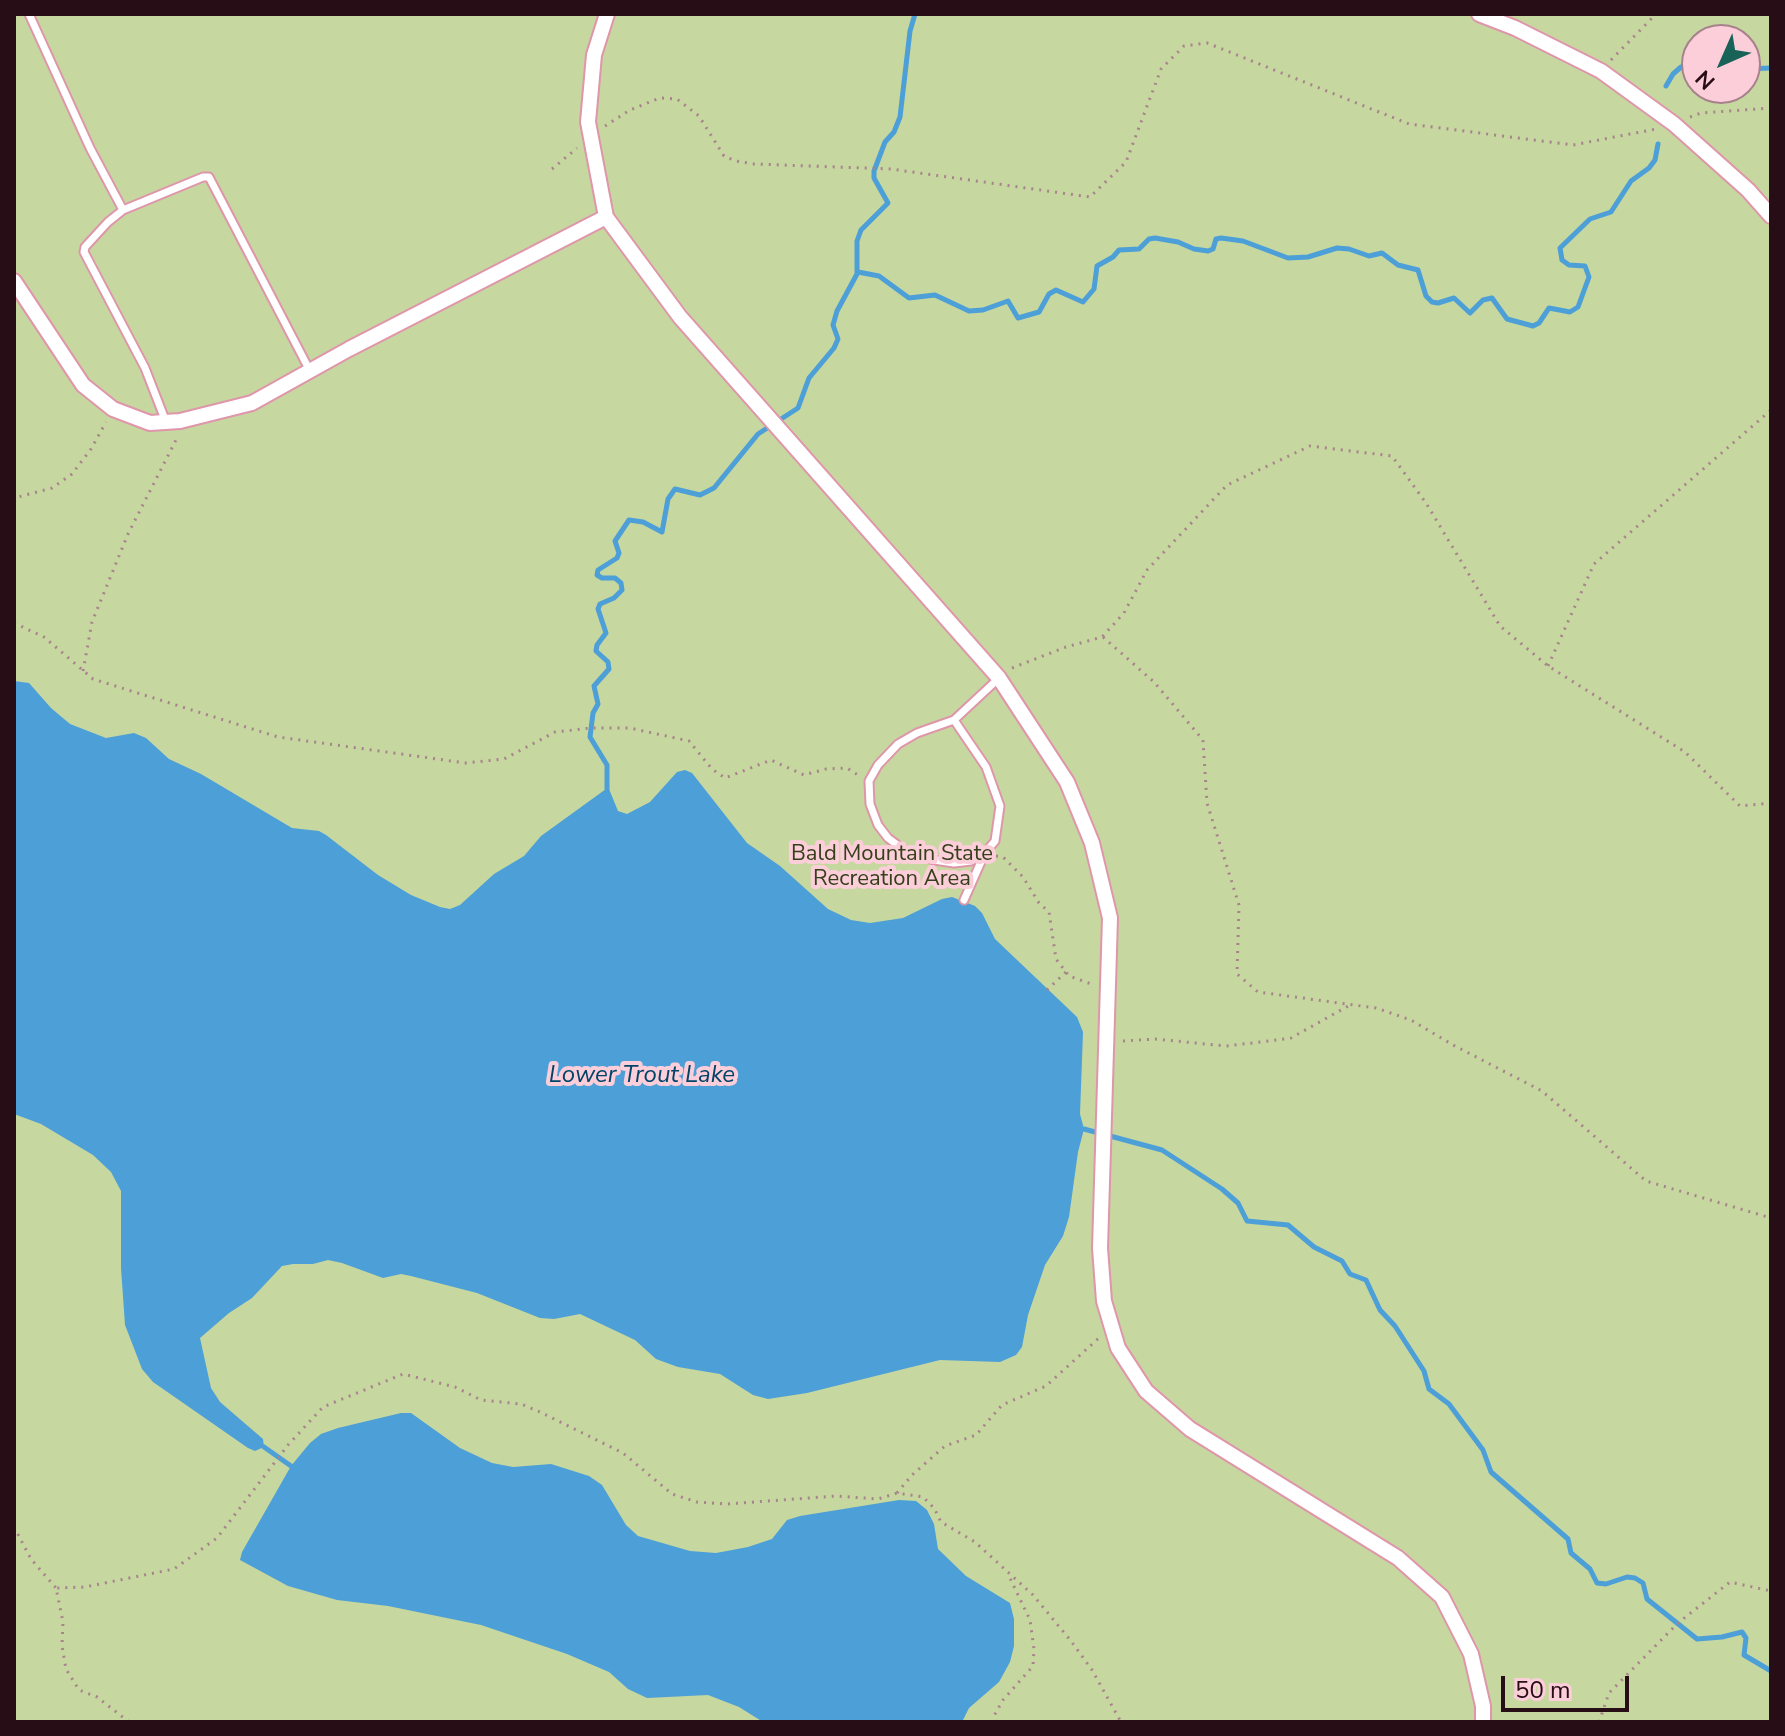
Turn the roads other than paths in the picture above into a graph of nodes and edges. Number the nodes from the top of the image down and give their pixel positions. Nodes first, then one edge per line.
1 (29, 14) edge
2 (607, 14) edge
3 (1479, 14) edge
4 (123, 210) junction
5 (1771, 216) edge
6 (606, 217) junction
7 (14, 281) edge
8 (310, 371) junction
9 (166, 422) junction
10 (999, 678) junction
11 (954, 720) junction
12 (984, 854) junction
13 (964, 900) dead end
14 (1483, 1722) edge

1 - 4 lane
2 - 6 street
3 - 5 street
4 - 8 lane
4 - 9 lane
6 - 8 street
6 - 10 street
7 - 9 street
8 - 9 street
10 - 11 lane
10 - 14 street
11 - 12 lane
11 - 12 lane
12 - 13 lane

